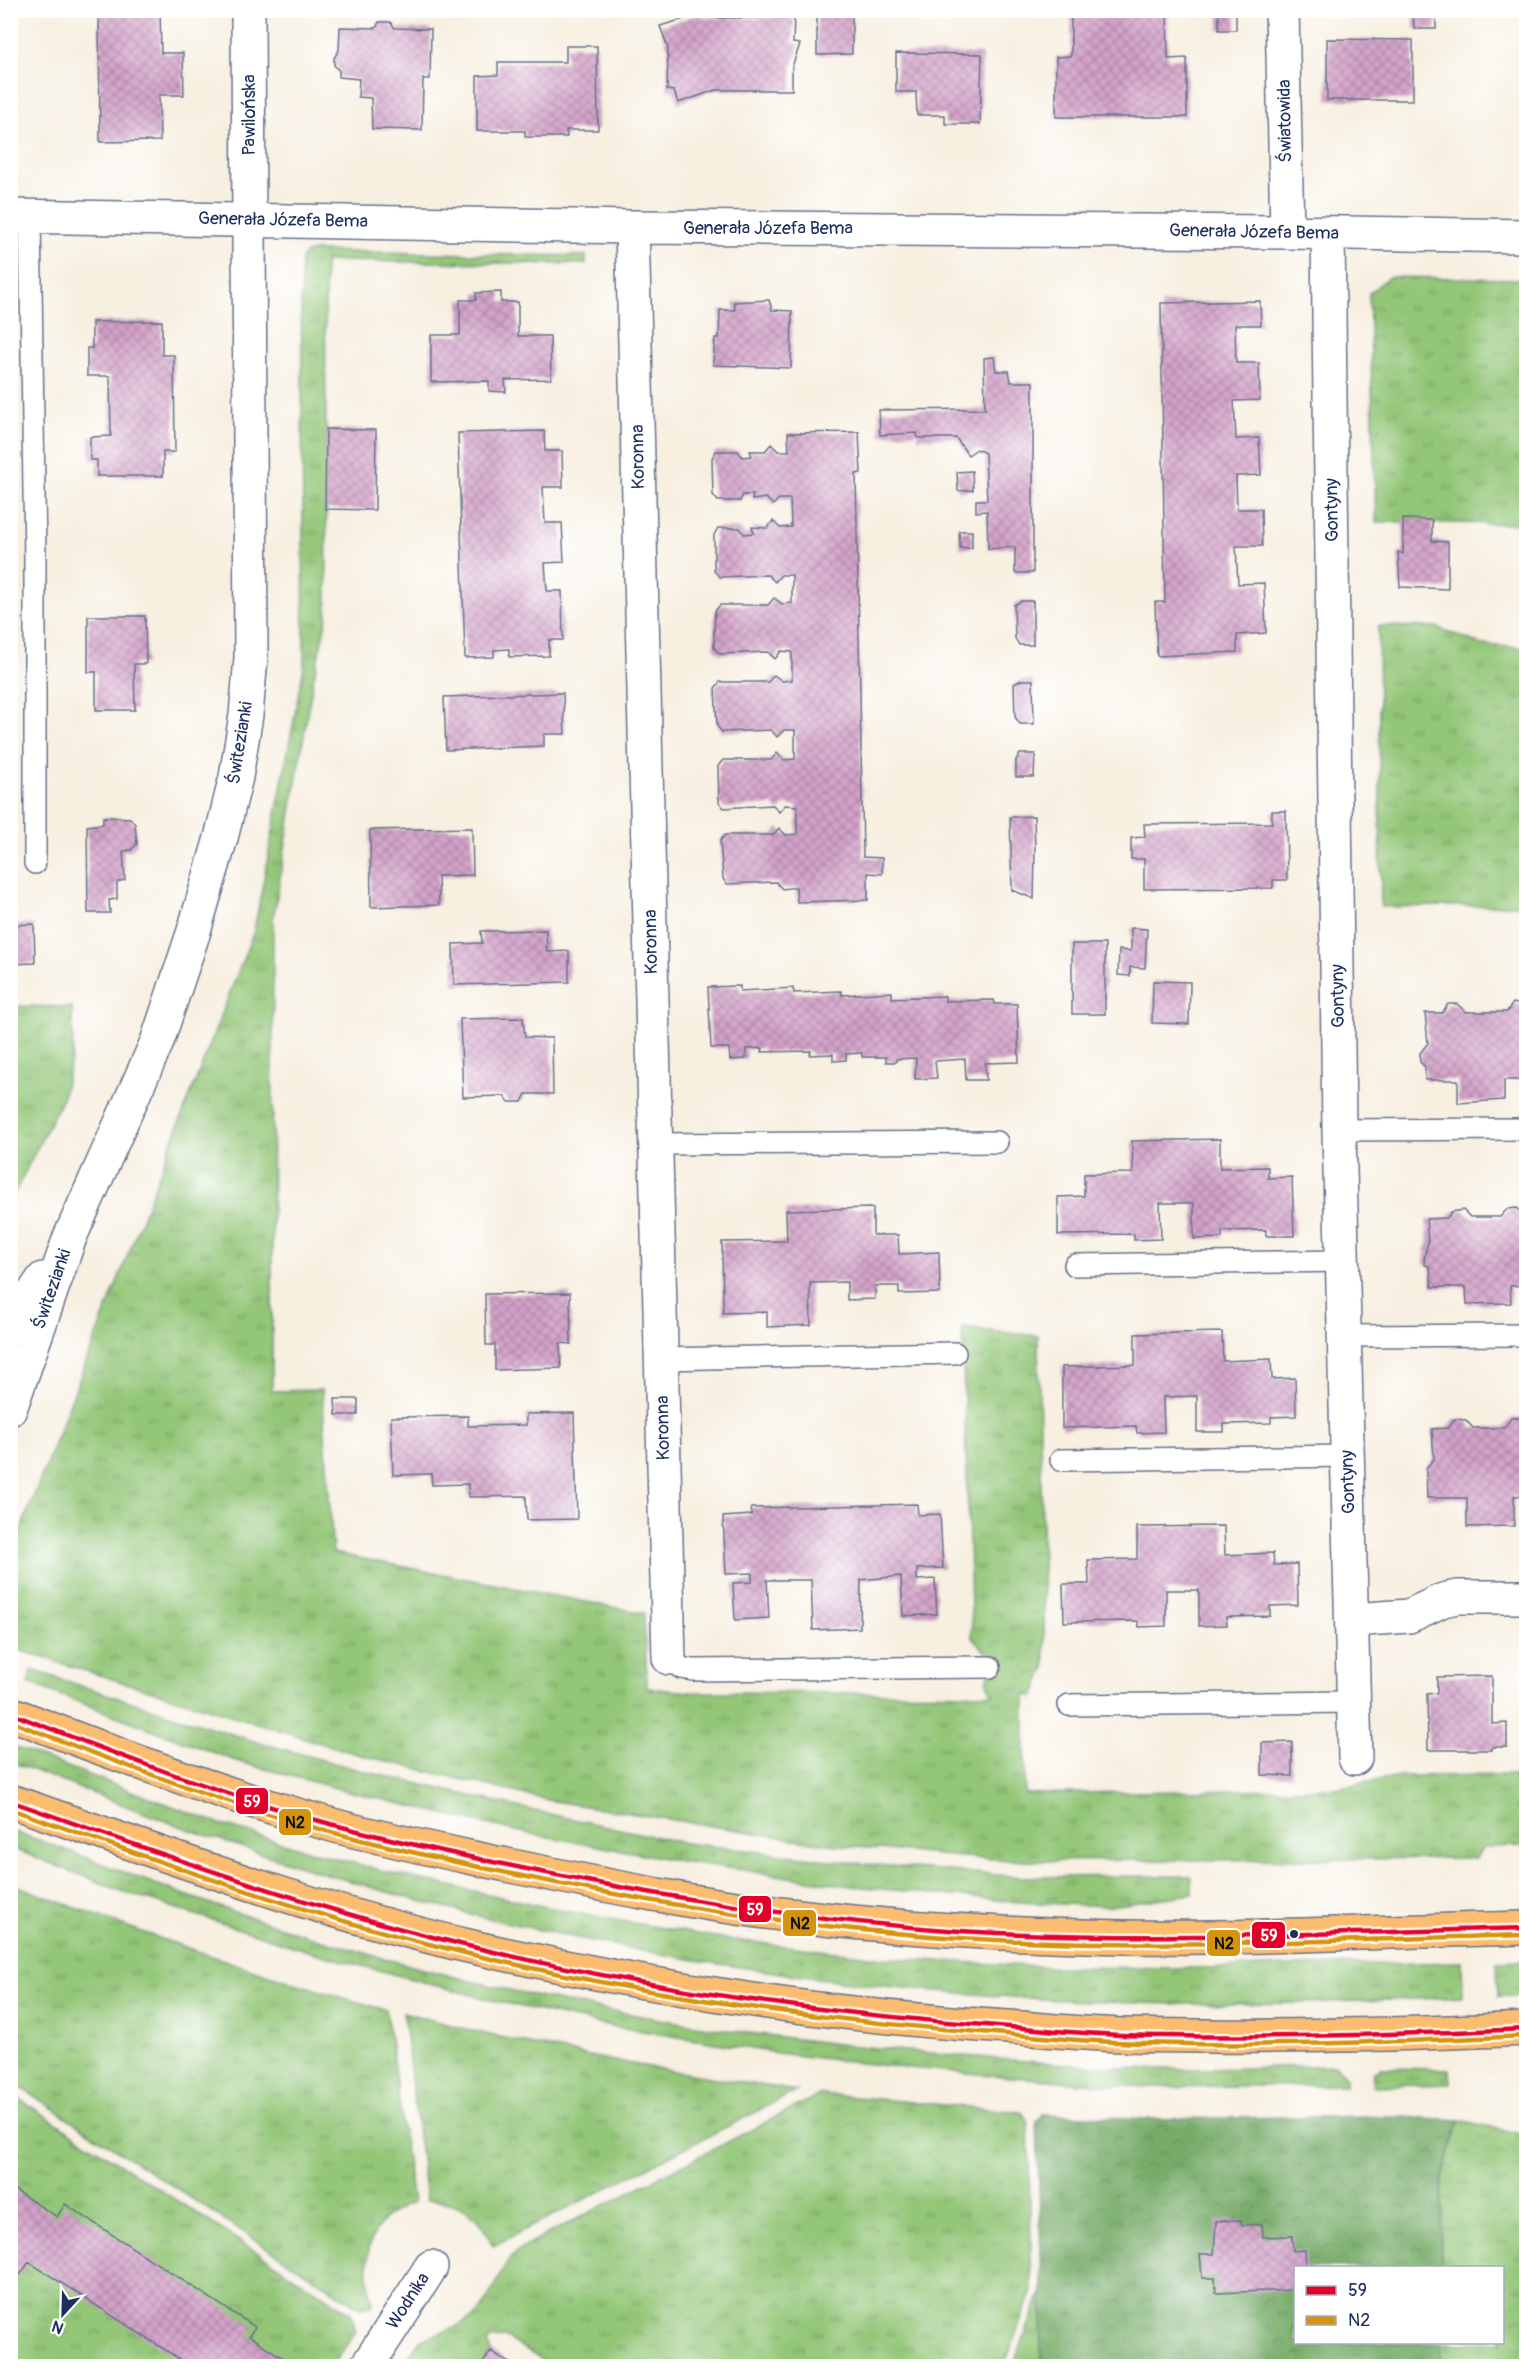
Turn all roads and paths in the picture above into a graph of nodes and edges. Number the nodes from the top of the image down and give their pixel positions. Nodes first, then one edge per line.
1 (248, 10) edge
2 (1282, 10) edge
3 (20, 216) edge
4 (250, 220) junction
5 (632, 227) junction
6 (1287, 232) junction
7 (1328, 234) junction
8 (1527, 236) edge
9 (35, 863) dead end
10 (1527, 1128) edge
11 (1340, 1130) junction
12 (997, 1142) dead end
13 (656, 1144) junction
14 (70, 1237) junction
15 (1342, 1261) junction
16 (1075, 1264) dead end
17 (10, 1328) edge
18 (1527, 1335) edge
19 (1344, 1336) junction
20 (955, 1353) dead end
21 (662, 1359) junction
22 (10, 1409) edge
23 (1347, 1456) junction
24 (1061, 1460) dead end
25 (1527, 1597) edge
26 (1352, 1620) junction
27 (669, 1658) joint
28 (990, 1667) dead end
29 (1353, 1702) junction
30 (1069, 1705) dead end
31 (10, 1713) edge
32 (1355, 1758) dead end
33 (10, 1801) edge
34 (1527, 1928) edge
35 (1527, 2029) edge
36 (431, 2267) dead end
37 (367, 2367) edge

1 - 4 street, Pawilońska
2 - 6 street, Światowida
3 - 4 street, Generała Józefa Bema
3 - 9 lane
4 - 5 street, Generała Józefa Bema
4 - 14 street, Świtezianki
5 - 6 street, Generała Józefa Bema
5 - 13 street, Koronna
6 - 7 street, Generała Józefa Bema
7 - 8 street, Generała Józefa Bema
7 - 11 street, Gontyny
10 - 11 lane
11 - 15 street, Gontyny
12 - 13 lane
13 - 21 street, Koronna
14 - 17 street, Świtezianki
14 - 22 street, Świtezianki
15 - 16 lane
15 - 19 street, Gontyny
18 - 19 lane
19 - 23 street, Gontyny
20 - 21 lane
21 - 27 street, Koronna
23 - 24 lane
23 - 26 street, Gontyny
25 - 26 street
26 - 29 street, Gontyny
27 - 28 lane
29 - 30 lane
29 - 32 street, Gontyny
31 - 34 main road
33 - 35 main road
36 - 37 street, Wodnika

